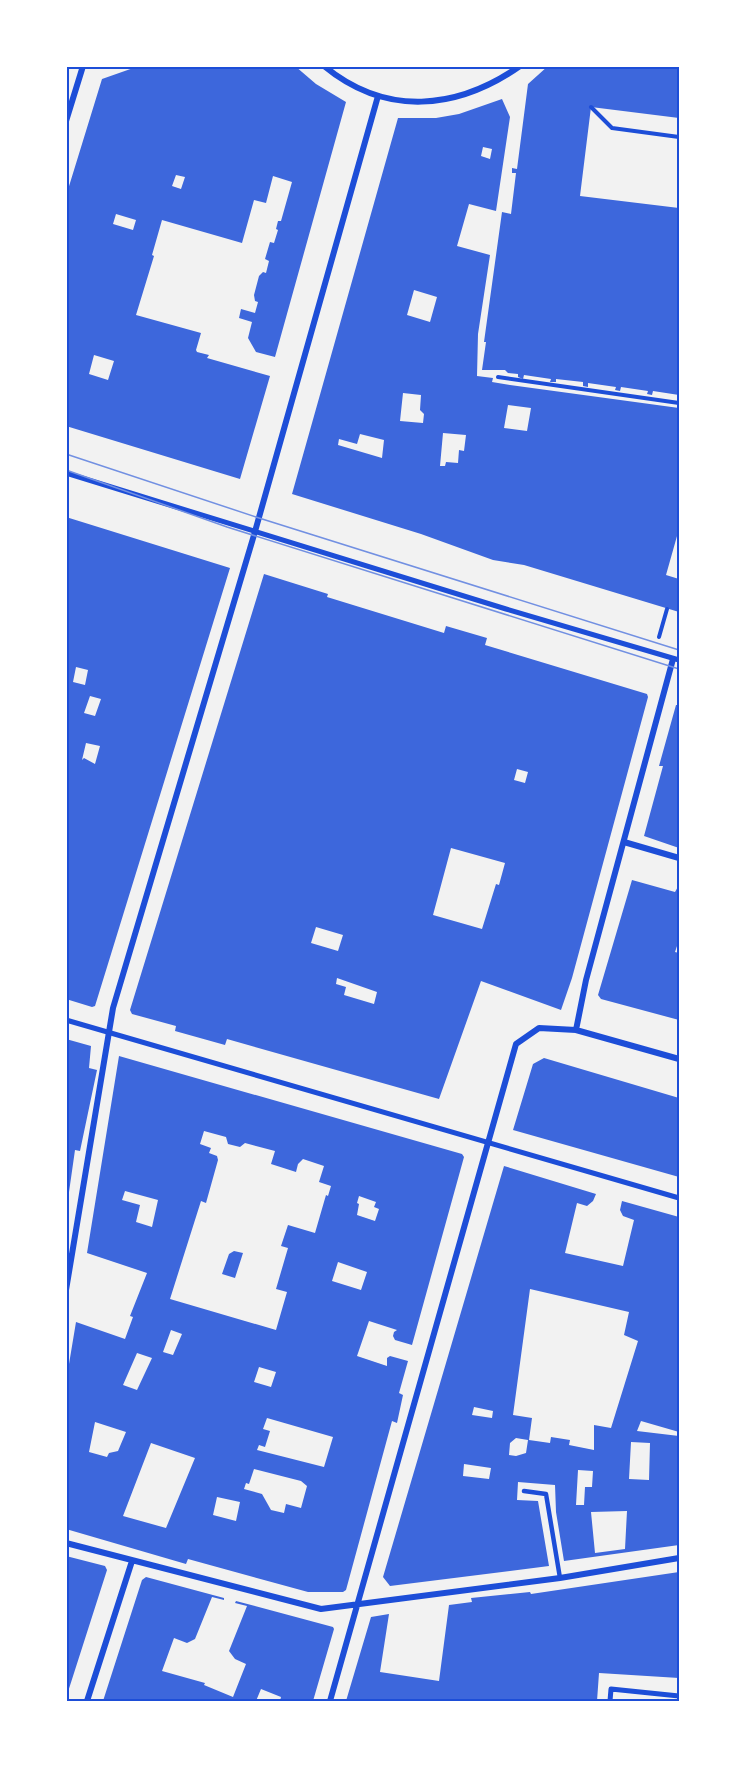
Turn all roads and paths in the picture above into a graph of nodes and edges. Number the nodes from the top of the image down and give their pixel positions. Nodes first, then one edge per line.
1 (83, 66) edge
2 (324, 66) edge
3 (520, 66) edge
4 (378, 96) junction
5 (591, 107) dead end
6 (66, 121) edge
7 (679, 137) edge
8 (498, 377) dead end
9 (679, 403) edge
10 (66, 473) edge
11 (255, 530) junction
12 (668, 609) dead end
13 (655, 653) junction
14 (676, 659) edge
15 (624, 842) junction
16 (679, 858) edge
17 (66, 1020) edge
18 (576, 1030) junction
19 (109, 1032) junction
20 (679, 1059) edge
21 (488, 1142) junction
22 (679, 1198) edge
23 (66, 1290) edge
24 (524, 1491) dead end
25 (66, 1543) edge
26 (679, 1558) edge
27 (132, 1561) junction
28 (560, 1578) junction
29 (358, 1604) junction
30 (679, 1696) edge
31 (87, 1701) edge
32 (330, 1701) edge
33 (610, 1701) edge

1 - 6 street
2 - 4 street
3 - 4 street
4 - 11 street
5 - 7 path
8 - 9 path
10 - 11 street
11 - 13 street
11 - 19 street
12 - 13 path
13 - 14 street
14 - 15 street
15 - 16 street
15 - 18 street
17 - 19 street
18 - 20 street
18 - 21 street
19 - 21 street
19 - 23 street
21 - 22 street
21 - 29 street
24 - 28 lane
25 - 27 street
26 - 28 street
27 - 29 street
27 - 31 street
28 - 29 street
29 - 32 street
30 - 33 street

